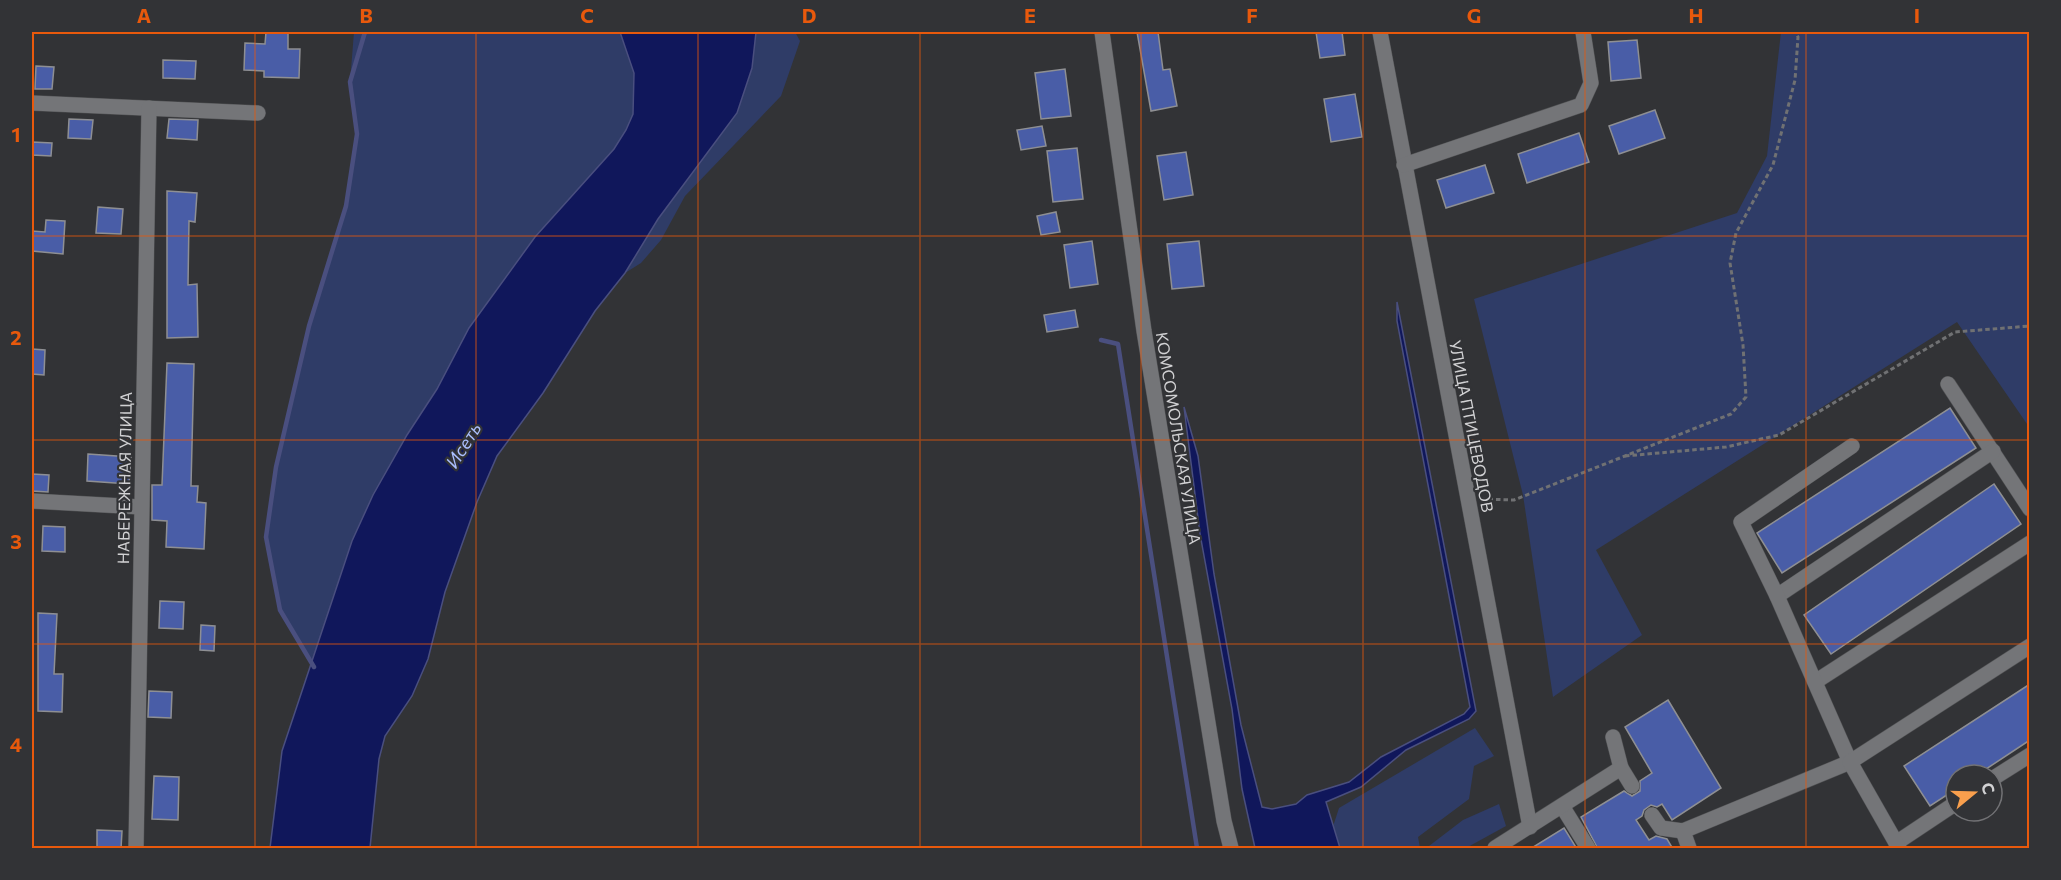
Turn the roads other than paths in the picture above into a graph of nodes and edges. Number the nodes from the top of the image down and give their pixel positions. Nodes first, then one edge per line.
1 (1102, 32) edge
2 (1380, 32) edge
3 (1583, 32) edge
4 (32, 103) edge
5 (149, 108) junction
6 (258, 113) dead end
7 (1404, 165) junction
8 (1948, 384) dead end
9 (1852, 446) dead end
10 (1993, 451) junction
11 (32, 501) edge
12 (141, 507) junction
13 (2030, 509) edge
14 (2030, 543) edge
15 (1777, 596) junction
16 (2030, 646) edge
17 (1815, 682) junction
18 (1613, 737) dead end
19 (2030, 755) edge
20 (1850, 762) junction
21 (1621, 768) junction
22 (2004, 771) edge
23 (1632, 786) dead end
24 (1562, 806) junction
25 (1944, 812) edge
26 (1652, 815) dead end
27 (1530, 827) junction
28 (1683, 831) junction
29 (1897, 846) edge
30 (136, 849) edge
31 (1231, 849) edge
32 (1495, 849) edge
33 (1588, 849) edge
34 (1689, 849) edge

1 - 31 street, КОМСОМОЛЬСКАЯ УЛИЦА
2 - 7 street, УЛИЦА ПТИЦЕВОДОВ
3 - 7 street
4 - 5 street
5 - 6 street
5 - 12 street, НАБЕРЕЖНАЯ УЛИЦА
7 - 27 street, УЛИЦА ПТИЦЕВОДОВ
8 - 10 street
9 - 15 street
10 - 13 street
10 - 15 street
11 - 12 street
12 - 30 street, НАБЕРЕЖНАЯ УЛИЦА
14 - 17 street
15 - 17 street
16 - 20 street
17 - 20 street
18 - 21 street
19 - 22 street
20 - 28 street
20 - 29 street
21 - 23 street
21 - 24 street
24 - 27 street
24 - 33 street
25 - 29 street
26 - 28 street
27 - 32 street
28 - 34 street

